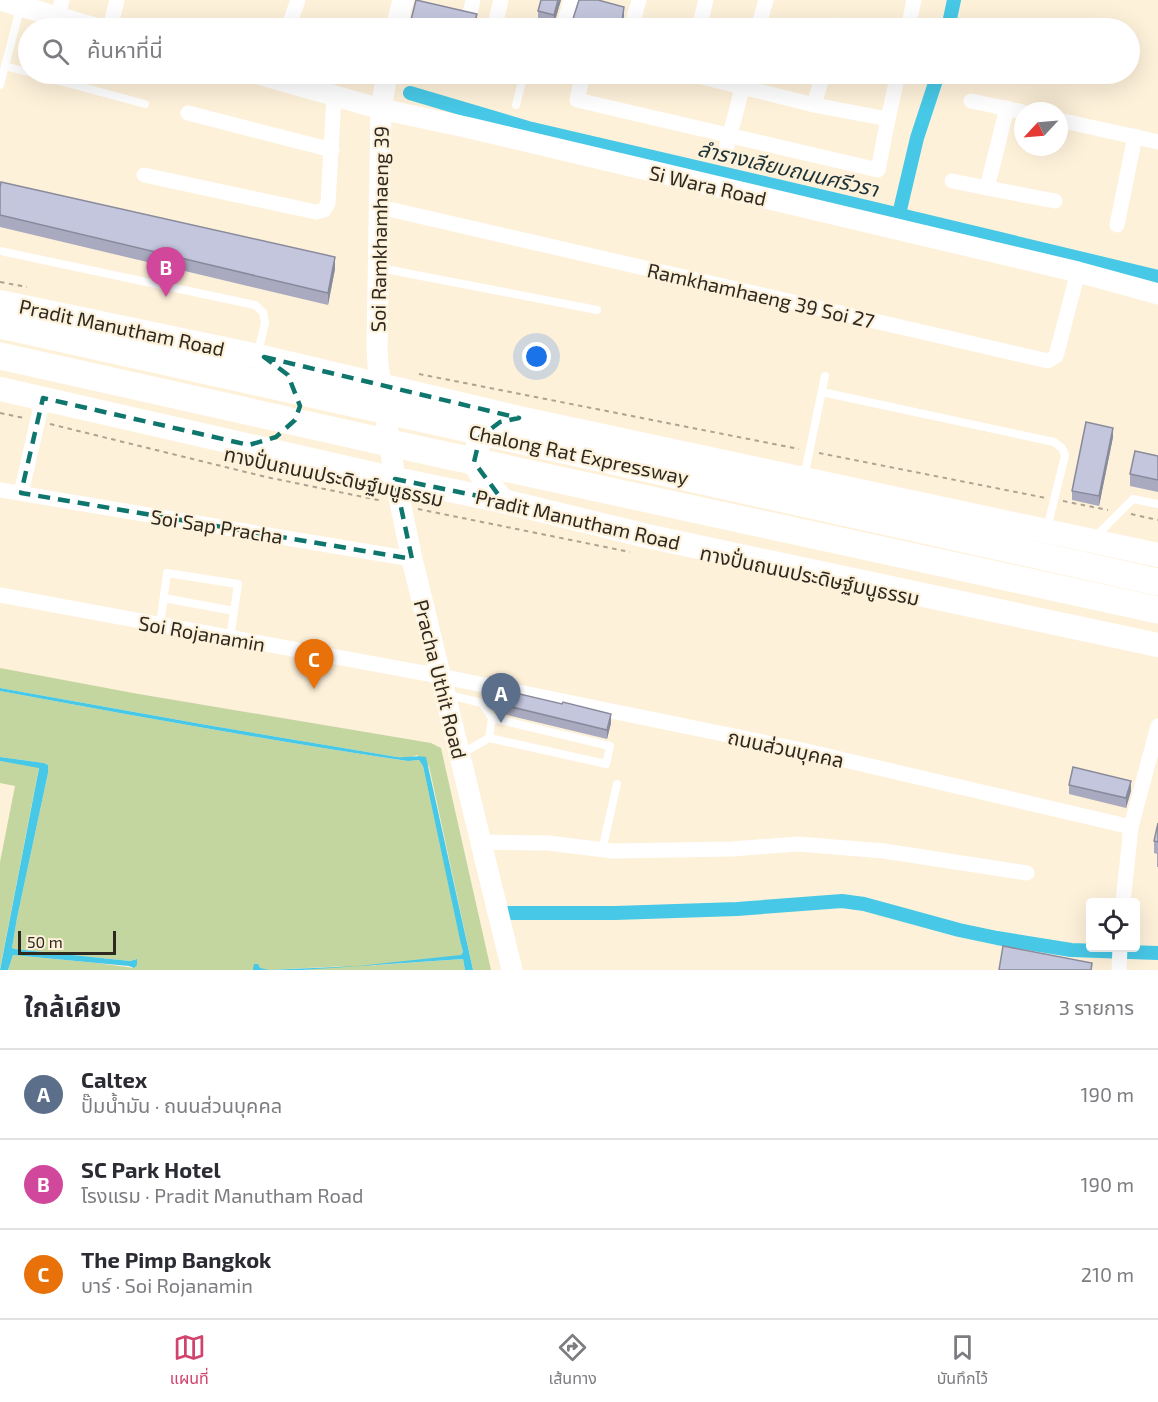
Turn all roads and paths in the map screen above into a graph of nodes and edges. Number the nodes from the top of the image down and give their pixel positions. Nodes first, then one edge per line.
1 (0, 0) edge
2 (117, 0) edge
3 (298, 0) edge
4 (403, 0) edge
5 (501, 0) edge
6 (571, 0) edge
7 (639, 0) edge
8 (706, 0) edge
9 (766, 0) edge
10 (914, 0) edge
11 (20, 7) junction
12 (59, 9) edge
13 (76, 18) edge
14 (112, 18) edge
15 (292, 18) edge
16 (398, 18) edge
17 (496, 18) edge
18 (566, 18) edge
19 (634, 18) edge
20 (702, 18) edge
21 (761, 18) edge
22 (910, 18) edge
23 (5, 66) junction
24 (18, 69) edge
25 (71, 84) edge
26 (296, 84) edge
27 (385, 84) edge
28 (521, 84) edge
29 (581, 84) edge
30 (743, 84) edge
31 (755, 84) edge
32 (820, 84) edge
33 (896, 84) edge
34 (0, 85) edge
35 (334, 96) junction
36 (971, 101) dead end
37 (145, 104) dead end
38 (516, 105) dead end
39 (814, 105) junction
40 (1007, 108) junction
41 (381, 109) junction
42 (1014, 110) edge
43 (188, 113) dead end
44 (888, 119) junction
45 (1068, 122) edge
46 (729, 135) junction
47 (1135, 136) junction
48 (1158, 142) edge
49 (332, 150) junction
50 (725, 153) dead end
51 (144, 175) dead end
52 (952, 181) dead end
53 (987, 188) junction
54 (1055, 201) dead end
55 (380, 207) junction
56 (1117, 225) dead end
57 (0, 251) edge
58 (378, 268) junction
59 (1078, 272) junction
60 (0, 282) edge
61 (34, 289) dead end
62 (1158, 294) edge
63 (0, 302) edge
64 (597, 310) dead end
65 (0, 325) edge
66 (0, 356) edge
67 (261, 356) junction
68 (415, 373) dead end
69 (825, 376) dead end
70 (381, 385) junction
71 (0, 389) edge
72 (822, 392) junction
73 (43, 398) junction
74 (0, 413) edge
75 (519, 418) junction
76 (38, 422) junction
77 (249, 445) junction
78 (810, 451) junction
79 (804, 478) junction
80 (395, 479) junction
81 (0, 490) edge
82 (21, 493) junction
83 (1054, 499) junction
84 (503, 501) junction
85 (1158, 504) edge
86 (401, 505) junction
87 (1120, 512) junction
88 (1158, 520) edge
89 (1046, 531) junction
90 (1092, 541) junction
91 (634, 553) dead end
92 (1158, 555) edge
93 (412, 559) junction
94 (1158, 582) edge
95 (0, 595) edge
96 (164, 598) junction
97 (1158, 610) edge
98 (234, 611) junction
99 (160, 625) junction
100 (230, 638) junction
101 (1158, 645) edge
102 (442, 685) junction
103 (492, 717) junction
104 (1158, 726) edge
105 (489, 738) junction
106 (1155, 751) edge
107 (460, 755) junction
108 (617, 784) dead end
109 (1131, 827) junction
110 (481, 842) junction
111 (602, 850) junction
112 (1027, 873) dead end
113 (1124, 898) edge
114 (512, 970) edge

1 - 11 street
2 - 14 street
3 - 15 street
4 - 16 street
5 - 17 street
6 - 18 street
7 - 19 street
8 - 20 street
9 - 21 street
10 - 22 street
11 - 12 street
11 - 23 lane
12 - 13 street
23 - 24 lane
23 - 34 lane
25 - 37 lane
26 - 35 street, Si Wara Road
27 - 41 street, Soi Ramkhamhaeng 39
28 - 38 lane
29 - 46 street
30 - 46 street
31 - 39 street
32 - 39 street
33 - 44 street
35 - 41 street, Si Wara Road
35 - 49 street
36 - 40 street
39 - 44 street
40 - 42 street
40 - 53 street
41 - 55 street, Soi Ramkhamhaeng 39
41 - 59 street, Si Wara Road
43 - 49 street
44 - 46 street
45 - 47 street
46 - 50 street
47 - 48 street
47 - 56 street
49 - 51 street
52 - 53 street
53 - 54 street
55 - 58 street, Soi Ramkhamhaeng 39
55 - 59 street, Ramkhamhaeng 39 Soi 27
57 - 67 lane
58 - 64 lane
58 - 70 street, Soi Ramkhamhaeng 39
59 - 62 street, Si Wara Road
60 - 61 path
63 - 67 main road, Pradit Manutham Road
65 - 94 highway, Chalong Rat Expressway
66 - 97 highway, Chalong Rat Expressway
67 - 70 main road, Pradit Manutham Road
67 - 77 main road
68 - 78 path
69 - 72 lane
70 - 75 main road, Pradit Manutham Road
70 - 80 street, Pracha Uthit Road
71 - 73 main road, Pradit Manutham Road
72 - 78 lane
72 - 83 lane
73 - 76 street
73 - 77 main road, Pradit Manutham Road
74 - 76 path, ทางปั่นถนนประดิษฐ์มนูธรรม
75 - 79 main road, Pradit Manutham Road
75 - 84 main road
76 - 82 street
76 - 86 path, ทางปั่นถนนประดิษฐ์มนูธรรม
77 - 80 main road, Pradit Manutham Road
78 - 79 lane
78 - 83 path
79 - 89 main road, Pradit Manutham Road
80 - 84 main road, Pradit Manutham Road
80 - 86 street, Pracha Uthit Road
81 - 82 street, Soi Sap Pracha
82 - 93 street, Soi Sap Pracha
83 - 87 path
83 - 89 lane
84 - 101 main road, Pradit Manutham Road
85 - 87 lane
86 - 91 path, ทางปั่นถนนประดิษฐ์มนูธรรม
86 - 93 street, Pracha Uthit Road
87 - 88 path
87 - 90 lane
89 - 90 main road, Pradit Manutham Road
90 - 92 main road, Pradit Manutham Road
93 - 102 street, Pracha Uthit Road
95 - 99 street, Soi Rojanamin
96 - 98 lane
96 - 98 lane
96 - 99 lane
98 - 100 lane
99 - 100 street, Soi Rojanamin
100 - 102 street, Soi Rojanamin
102 - 103 lane
102 - 107 street, Pracha Uthit Road
102 - 109 street, ถนนส่วนบุคคล
103 - 105 lane
103 - 105 lane
104 - 106 street
105 - 107 lane
106 - 109 street
107 - 110 street, Pracha Uthit Road
108 - 111 lane
109 - 113 street
110 - 111 street
110 - 114 street, Pracha Uthit Road
111 - 112 street

